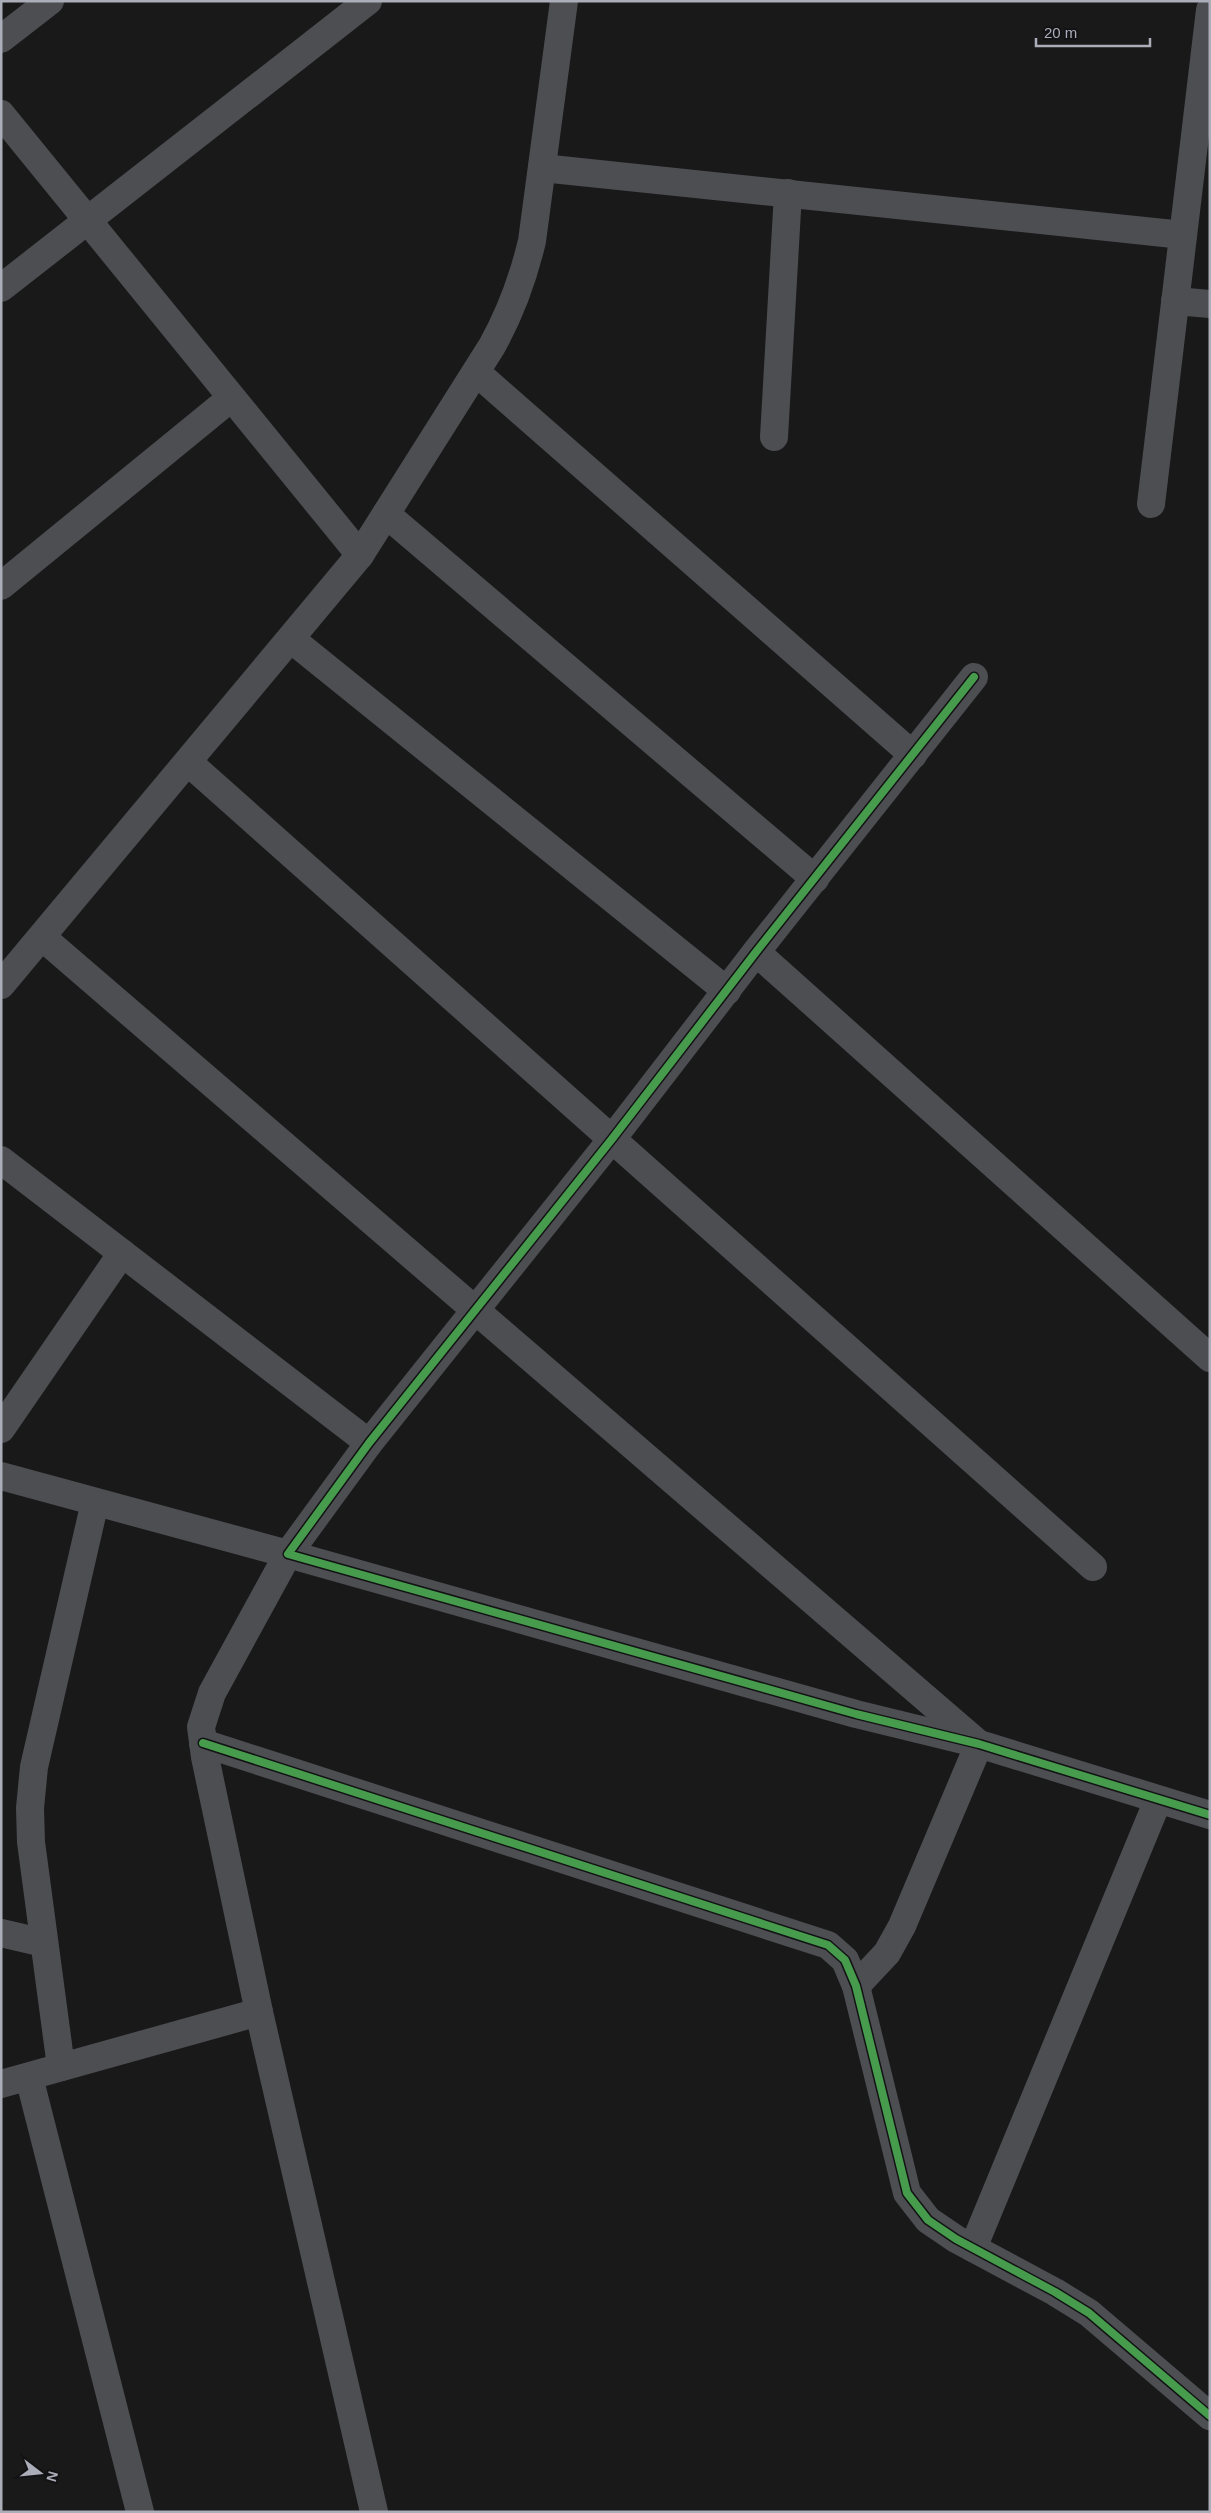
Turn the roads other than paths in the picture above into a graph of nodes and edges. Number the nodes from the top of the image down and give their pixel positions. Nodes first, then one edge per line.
1 (50, 1) edge
2 (368, 1) edge
3 (564, 1) edge
4 (1192, 1) edge
5 (1210, 4) edge
6 (1210, 10) edge
7 (1, 39) edge
8 (1205, 93) edge
9 (1, 114) edge
10 (542, 168) junction
11 (788, 193) junction
12 (88, 219) junction
13 (1183, 235) junction
14 (1, 288) edge
15 (1175, 301) junction
16 (1210, 304) edge
17 (476, 372) junction
18 (231, 398) junction
19 (774, 437) dead end
20 (1151, 504) dead end
21 (386, 514) junction
22 (360, 554) junction
23 (1, 586) edge
24 (291, 639) junction
25 (974, 677) dead end
26 (913, 755) junction
27 (188, 762) junction
28 (815, 879) junction
29 (42, 937) junction
30 (756, 952) junction
31 (1, 985) edge
32 (727, 990) junction
33 (612, 1139) junction
34 (1, 1160) edge
35 (122, 1253) junction
36 (475, 1310) junction
37 (1210, 1358) edge
38 (1, 1429) edge
39 (369, 1442) junction
40 (1, 1476) edge
41 (95, 1502) junction
42 (288, 1554) junction
43 (1093, 1567) dead end
44 (203, 1743) junction
45 (979, 1744) junction
46 (1158, 1800) junction
47 (1210, 1815) edge
48 (1, 1933) edge
49 (44, 1943) junction
50 (856, 1986) junction
51 (258, 2012) junction
52 (61, 2068) junction
53 (29, 2077) junction
54 (1, 2084) edge
55 (973, 2248) junction
56 (1210, 2416) edge
57 (140, 2512) edge
58 (374, 2512) edge

1 - 7 street
2 - 12 street
3 - 10 street
4 - 5 street
6 - 8 street
8 - 13 street
9 - 12 street
10 - 11 street
10 - 17 street
11 - 13 street
11 - 19 street
12 - 14 street
12 - 18 street
13 - 15 street
15 - 16 street
15 - 20 street
17 - 21 street
17 - 26 street
18 - 22 street
18 - 23 street
21 - 22 street
21 - 28 street
22 - 24 street
24 - 27 street
24 - 32 street
25 - 26 street
26 - 28 street
27 - 29 street
27 - 33 street
28 - 30 street
29 - 31 street
29 - 36 street
30 - 32 street
30 - 37 street
32 - 33 street
33 - 36 street
33 - 43 street
34 - 35 street
35 - 38 street
35 - 39 street
36 - 39 street
36 - 45 street
39 - 42 street
40 - 41 street
41 - 42 street
41 - 49 street
42 - 44 street
42 - 45 street
44 - 50 street
44 - 51 street
45 - 46 street
45 - 50 street
46 - 47 street
46 - 55 street
48 - 49 street
49 - 52 street
50 - 55 street
51 - 52 street
51 - 58 street
52 - 53 street
53 - 54 street
53 - 57 street
55 - 56 street

